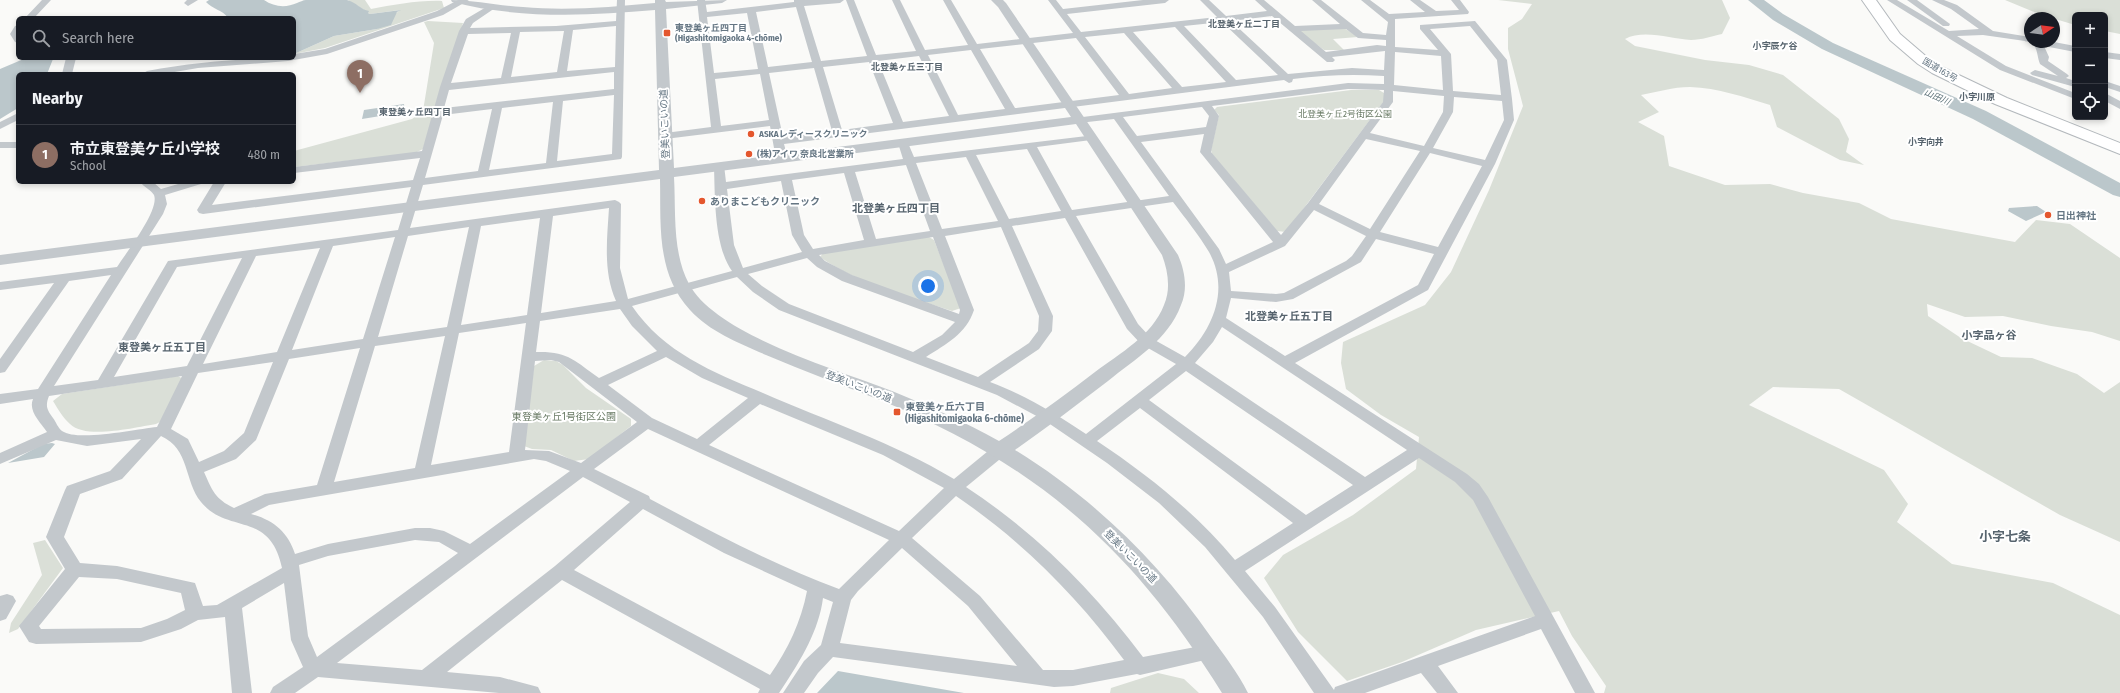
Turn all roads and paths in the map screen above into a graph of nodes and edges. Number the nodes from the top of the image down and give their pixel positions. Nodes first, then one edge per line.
1 (47, 0) edge
2 (722, 0) edge
3 (840, 0) edge
4 (850, 0) edge
5 (896, 0) edge
6 (947, 0) edge
7 (996, 0) edge
8 (1052, 0) edge
9 (1165, 0) edge
10 (1204, 0) edge
11 (1259, 0) edge
12 (1316, 0) edge
13 (1365, 0) edge
14 (1414, 0) edge
15 (1455, 0) edge
16 (1869, 0) edge
17 (1891, 0) edge
18 (1911, 0) edge
19 (1936, 0) edge
20 (461, 1) edge
21 (701, 1) edge
22 (798, 2) edge
23 (660, 3) edge
24 (621, 5) edge
25 (491, 8) junction
26 (751, 10) junction
27 (1061, 12) junction
28 (1274, 13) junction
29 (1434, 14) junction
30 (702, 15) junction
31 (31, 16) edge
32 (1389, 18) junction
33 (1224, 19) junction
34 (621, 23) junction
35 (1177, 24) junction
36 (1349, 26) junction
37 (569, 28) junction
38 (516, 29) junction
39 (1292, 29) junction
40 (1127, 30) junction
41 (464, 31) junction
42 (1959, 33) junction
43 (1990, 33) junction
44 (1946, 34) junction
45 (1079, 35) junction
46 (1390, 38) junction
47 (2024, 39) edge
48 (1027, 41) junction
49 (2060, 46) edge
50 (975, 47) junction
51 (2041, 48) edge
52 (2072, 48) edge
53 (1390, 49) junction
54 (922, 53) junction
55 (1446, 54) junction
56 (1323, 55) junction
57 (2108, 55) edge
58 (296, 57) edge
59 (2120, 57) edge
60 (872, 59) junction
61 (70, 60) edge
62 (262, 60) edge
63 (1989, 60) junction
64 (2043, 60) junction
65 (818, 65) junction
66 (619, 69) junction
67 (763, 70) junction
68 (1342, 71) junction
69 (68, 72) edge
70 (158, 72) edge
71 (1389, 73) junction
72 (562, 74) junction
73 (2072, 74) edge
74 (709, 77) junction
75 (1286, 77) junction
76 (505, 80) junction
77 (1233, 83) junction
78 (2070, 83) edge
79 (2108, 85) edge
80 (445, 87) junction
81 (1390, 88) junction
82 (2120, 89) edge
83 (1178, 90) junction
84 (618, 92) junction
85 (1301, 92) junction
86 (1449, 93) junction
87 (2072, 95) edge
88 (1126, 97) junction
89 (558, 99) junction
90 (1507, 99) junction
91 (2108, 99) edge
92 (1069, 104) junction
93 (1205, 104) junction
94 (498, 105) junction
95 (2108, 106) edge
96 (2119, 108) edge
97 (438, 112) junction
98 (1012, 112) junction
99 (1117, 116) junction
100 (16, 117) edge
101 (955, 119) junction
102 (1080, 120) junction
103 (775, 122) junction
104 (0, 126) edge
105 (899, 126) junction
106 (716, 129) junction
107 (1210, 130) junction
108 (838, 134) junction
109 (1364, 135) junction
110 (665, 136) junction
111 (1091, 137) junction
112 (1134, 140) junction
113 (779, 141) junction
114 (903, 143) junction
115 (0, 145) edge
116 (16, 145) edge
117 (1030, 146) junction
118 (1426, 149) junction
119 (2120, 149) edge
120 (427, 154) junction
121 (970, 154) junction
122 (782, 159) junction
123 (911, 161) junction
124 (1490, 164) junction
125 (551, 165) junction
126 (720, 167) junction
127 (296, 170) edge
128 (849, 170) junction
129 (483, 174) junction
130 (666, 174) junction
131 (786, 178) junction
132 (418, 182) junction
133 (148, 184) edge
134 (190, 184) edge
135 (219, 184) edge
136 (721, 186) junction
137 (159, 193) junction
138 (1176, 198) junction
139 (1136, 204) junction
140 (1312, 205) junction
141 (411, 206) junction
142 (547, 214) junction
143 (1068, 214) junction
144 (476, 223) junction
145 (1005, 223) junction
146 (402, 233) junction
147 (939, 233) junction
148 (1372, 234) junction
149 (138, 242) junction
150 (328, 243) junction
151 (871, 243) junction
152 (1281, 243) junction
153 (1441, 252) junction
154 (251, 253) junction
155 (809, 253) junction
156 (0, 260) edge
157 (121, 270) junction
158 (1223, 270) junction
159 (740, 272) junction
160 (64, 278) junction
161 (0, 286) edge
162 (683, 288) junction
163 (1225, 294) junction
164 (624, 304) junction
165 (534, 317) junction
166 (964, 320) junction
167 (1220, 320) junction
168 (453, 330) junction
169 (1146, 341) junction
170 (369, 343) junction
171 (14, 349) junction
172 (0, 351) edge
173 (666, 352) junction
174 (283, 356) junction
175 (529, 357) junction
176 (916, 357) junction
177 (1285, 362) junction
178 (1186, 364) junction
179 (0, 369) edge
180 (194, 370) junction
181 (981, 382) junction
182 (103, 383) junction
183 (597, 385) junction
184 (43, 392) junction
185 (759, 397) junction
186 (0, 399) edge
187 (1140, 401) junction
188 (1049, 417) junction
189 (647, 422) junction
190 (159, 432) junction
191 (56, 434) junction
192 (1088, 441) junction
193 (698, 446) junction
194 (1419, 450) junction
195 (999, 451) junction
196 (516, 456) junction
197 (2, 461) edge
198 (194, 470) junction
199 (581, 470) junction
200 (422, 472) junction
201 (1365, 485) junction
202 (955, 487) junction
203 (324, 489) junction
204 (643, 500) junction
205 (234, 515) junction
206 (1305, 523) junction
207 (902, 539) junction
208 (471, 553) junction
209 (290, 567) junction
210 (1234, 569) junction
211 (74, 570) junction
212 (561, 571) junction
213 (816, 588) junction
214 (843, 598) junction
215 (0, 603) edge
216 (233, 605) junction
217 (195, 613) junction
218 (0, 614) edge
219 (1545, 620) junction
220 (829, 649) junction
221 (1210, 652) junction
222 (1425, 664) junction
223 (1140, 667) junction
224 (315, 668) junction
225 (1037, 676) junction
226 (425, 679) junction
227 (771, 690) edge
228 (242, 693) edge
229 (280, 693) edge
230 (531, 693) edge
231 (793, 693) edge
232 (1235, 693) edge
233 (1325, 693) edge
234 (1342, 693) edge
235 (1448, 693) edge
236 (1585, 693) edge

1 - 31 street
2 - 21 street
3 - 22 street
4 - 60 street
5 - 54 street
6 - 50 street
7 - 48 street
8 - 27 street
9 - 27 street
10 - 33 street
11 - 28 street
12 - 36 street
13 - 32 street
14 - 29 street
15 - 29 street
16 - 119 highway, 国道163号
17 - 44 street
18 - 42 street
19 - 43 street
20 - 25 street
20 - 58 street
21 - 23 street
21 - 30 street
22 - 26 street
22 - 65 street
23 - 24 street
23 - 110 street, 登美いこいの道
24 - 25 street
24 - 34 street
25 - 41 street
26 - 30 street
26 - 67 street
27 - 45 street
28 - 33 street
28 - 39 street
29 - 32 street
30 - 74 street
32 - 46 street
33 - 35 street
33 - 75 street
34 - 37 street
34 - 66 street
35 - 40 street
35 - 77 street
36 - 39 street
36 - 46 street
37 - 38 street
37 - 72 street
38 - 41 street
38 - 76 street
39 - 56 street
40 - 45 street
40 - 83 street
41 - 80 street
42 - 43 street
42 - 44 street
43 - 47 street
44 - 63 street
45 - 48 street
45 - 88 street
46 - 53 street
48 - 50 street
48 - 92 street
49 - 52 street
50 - 54 street
50 - 98 street
51 - 64 street
53 - 55 street
53 - 56 street
53 - 71 street
54 - 60 street
54 - 101 street
55 - 86 street
55 - 90 street
56 - 68 street
57 - 59 street
60 - 65 street
60 - 105 street
61 - 69 street
62 - 70 street
63 - 78 street
63 - 87 street
64 - 73 street
64 - 78 street
65 - 67 street
65 - 108 street
66 - 72 street
66 - 84 street
67 - 74 street
67 - 103 street
68 - 71 street
68 - 75 street
71 - 81 street
72 - 76 street
74 - 106 street
75 - 77 street
75 - 85 street
76 - 80 street
77 - 83 street
79 - 82 street
80 - 97 street
81 - 85 street
81 - 86 street
81 - 109 street
83 - 88 street
84 - 89 street
84 - 125 street
85 - 93 street
86 - 90 street
86 - 118 street
88 - 92 street
89 - 94 street
89 - 125 street
90 - 124 street
91 - 96 street
92 - 98 street
92 - 102 street
93 - 99 street
93 - 107 street
94 - 97 street
94 - 129 street
95 - 96 street
97 - 120 street
98 - 101 street
99 - 102 street
99 - 112 street
100 - 104 street
101 - 105 street
102 - 111 street
102 - 114 street
103 - 106 street
103 - 113 street
105 - 108 street
106 - 110 street
107 - 112 street
107 - 152 street
108 - 113 street
109 - 118 street
109 - 140 street
110 - 130 street, 登美いこいの道
111 - 117 street
111 - 139 street
112 - 138 street
113 - 122 street
114 - 122 street
114 - 123 street
115 - 116 street
117 - 121 street
117 - 143 street
118 - 124 street
118 - 148 street
120 - 127 street
120 - 132 street
121 - 123 street
121 - 145 street
122 - 126 street
123 - 128 street
123 - 147 street
124 - 153 street
125 - 129 street
126 - 130 street
126 - 136 street
128 - 131 street
128 - 151 street
129 - 132 street
130 - 141 street
130 - 162 street, 登美いこいの道
131 - 136 street
131 - 155 street
132 - 135 street
132 - 141 street
133 - 137 street
134 - 137 street
136 - 159 street
137 - 149 street
138 - 139 street
138 - 158 street
139 - 143 street
139 - 169 street
140 - 148 street
140 - 152 street
141 - 146 street
141 - 149 street
142 - 144 street
142 - 164 street
142 - 165 street
143 - 145 street
143 - 169 street
144 - 146 street
144 - 168 street
145 - 147 street
145 - 181 street
146 - 150 street
146 - 170 street
147 - 151 street
147 - 166 street
148 - 153 street
148 - 163 street
149 - 156 street
149 - 157 street
150 - 154 street
150 - 174 street
151 - 155 street
152 - 158 street
153 - 177 street
154 - 180 street
154 - 182 street
155 - 159 street
155 - 166 street
157 - 160 street
157 - 184 street
158 - 163 street
159 - 162 street
159 - 176 street
160 - 161 street
160 - 171 street
162 - 164 street
162 - 195 street, 登美いこいの道
163 - 167 street
164 - 165 street
164 - 173 street
165 - 168 street
165 - 175 street
166 - 176 street
167 - 177 street
167 - 178 street
168 - 170 street
168 - 200 street
169 - 178 street
169 - 188 street
170 - 174 street
170 - 203 street
171 - 172 street
171 - 179 street
173 - 183 street
173 - 185 street
174 - 180 street
174 - 198 street
175 - 183 street
175 - 196 street
176 - 181 street
177 - 194 street
178 - 187 street
178 - 201 street
180 - 182 street
180 - 190 street
181 - 188 street
182 - 184 street
183 - 189 street
184 - 186 street
184 - 191 street
185 - 193 street
185 - 202 street
187 - 192 street
187 - 206 street
188 - 192 street
188 - 195 street
189 - 193 street
189 - 199 street
190 - 191 street
190 - 198 street
190 - 211 street
191 - 197 street
192 - 210 street
193 - 207 street
194 - 201 street
194 - 219 street
195 - 202 street
195 - 221 street, 登美いこいの道
196 - 199 street
196 - 200 street
198 - 205 street
199 - 204 street
199 - 208 street
200 - 203 street
201 - 206 street
202 - 207 street
202 - 223 street
203 - 205 street
204 - 212 street
204 - 213 street
205 - 209 street
206 - 210 street
207 - 214 street
207 - 225 street
208 - 209 street
208 - 224 street
209 - 216 street
209 - 224 street
210 - 233 street
211 - 217 street
211 - 217 street
212 - 226 street
212 - 227 street
213 - 214 street
213 - 227 street
214 - 220 street
215 - 218 street
216 - 217 street
216 - 228 street
219 - 222 street
219 - 236 street
220 - 225 street
220 - 231 street
221 - 223 street
221 - 232 street, 登美いこいの道
222 - 234 street
222 - 235 street
223 - 225 street
224 - 226 street
224 - 229 street
226 - 230 street

